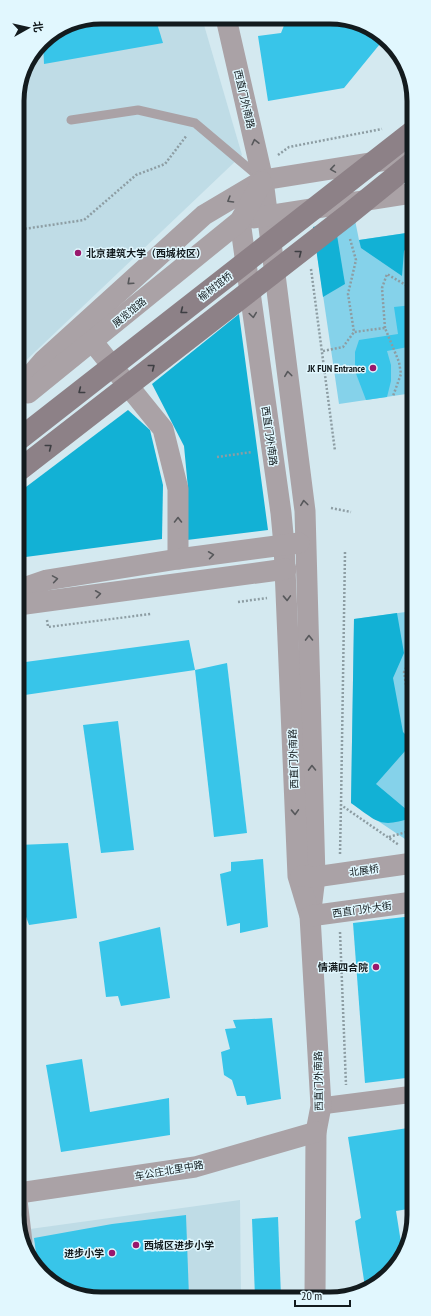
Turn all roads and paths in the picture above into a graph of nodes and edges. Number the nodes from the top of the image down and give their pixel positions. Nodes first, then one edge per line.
1 (227, 24) edge
2 (71, 120) dead end
3 (195, 123) junction
4 (407, 136) edge
5 (407, 157) edge
6 (407, 166) edge
7 (263, 180) junction
8 (407, 194) edge
9 (268, 216) junction
10 (240, 221) junction
11 (24, 229) edge
12 (348, 233) dead end
13 (311, 266) dead end
14 (407, 286) edge
15 (385, 328) junction
16 (354, 332) junction
17 (92, 341) junction
18 (323, 351) junction
19 (24, 383) edge
20 (24, 396) edge
21 (393, 396) dead end
22 (24, 435) edge
23 (272, 449) junction
24 (335, 451) dead end
25 (217, 456) dead end
26 (24, 465) edge
27 (331, 508) dead end
28 (351, 512) dead end
29 (307, 542) junction
30 (284, 545) junction
31 (345, 552) dead end
32 (178, 559) junction
33 (286, 570) junction
34 (24, 588) edge
35 (287, 596) junction
36 (44, 601) junction
37 (238, 602) dead end
38 (24, 604) edge
39 (150, 614) dead end
40 (407, 666) edge
41 (407, 691) edge
42 (407, 832) edge
43 (388, 838) junction
44 (407, 854) edge
45 (407, 856) edge
46 (306, 876) junction
47 (407, 903) edge
48 (310, 916) junction
49 (340, 927) dead end
50 (407, 1095) edge
51 (347, 1102) junction
52 (320, 1106) junction
53 (316, 1132) junction
54 (24, 1192) edge
55 (315, 1292) edge

7 -> 1 street, 西直门外南路
2 - 3 lane
3 - 7 lane
3 - 11 path
4 -> 22 main road, 榆树馆桥, bridge
5 -> 7 street
26 -> 6 main road, bridge
7 - 9 street, 西直门外南路
7 - 10 street
7 -> 19 street
8 - 9 street
9 - 10 street
29 -> 9 street, 西直门外南路
10 - 17 street, 展览馆路
10 -> 23 street, 西直门外南路
12 - 16 path
13 - 18 path
14 - 15 path
15 - 16 path
15 - 21 path
16 - 18 path
17 - 20 street, 展览馆路
32 -> 17 street
18 - 24 path
23 - 25 path
23 - 30 street, 西直门外南路
27 - 28 path
29 - 30 street
46 -> 29 street, 西直门外南路
32 -> 30 street
30 - 33 street, 西直门外南路
31 - 43 path
34 -> 32 street
33 - 35 street, 西直门外南路
36 -> 33 street
35 - 37 path
35 -> 46 street, 西直门外南路
36 - 38 street
36 - 39 path
40 - 41 path
42 - 43 path
43 - 44 path
45 - 46 street, 北展桥
46 - 48 street, 西直门外南路
47 - 48 street, 西直门外大街
48 - 52 street, 西直门外南路
49 - 51 path
50 - 51 street
51 - 52 street
52 - 53 street, 西直门外南路
53 - 54 street, 车公庄北里中路
53 - 55 street, 西直门外南路

